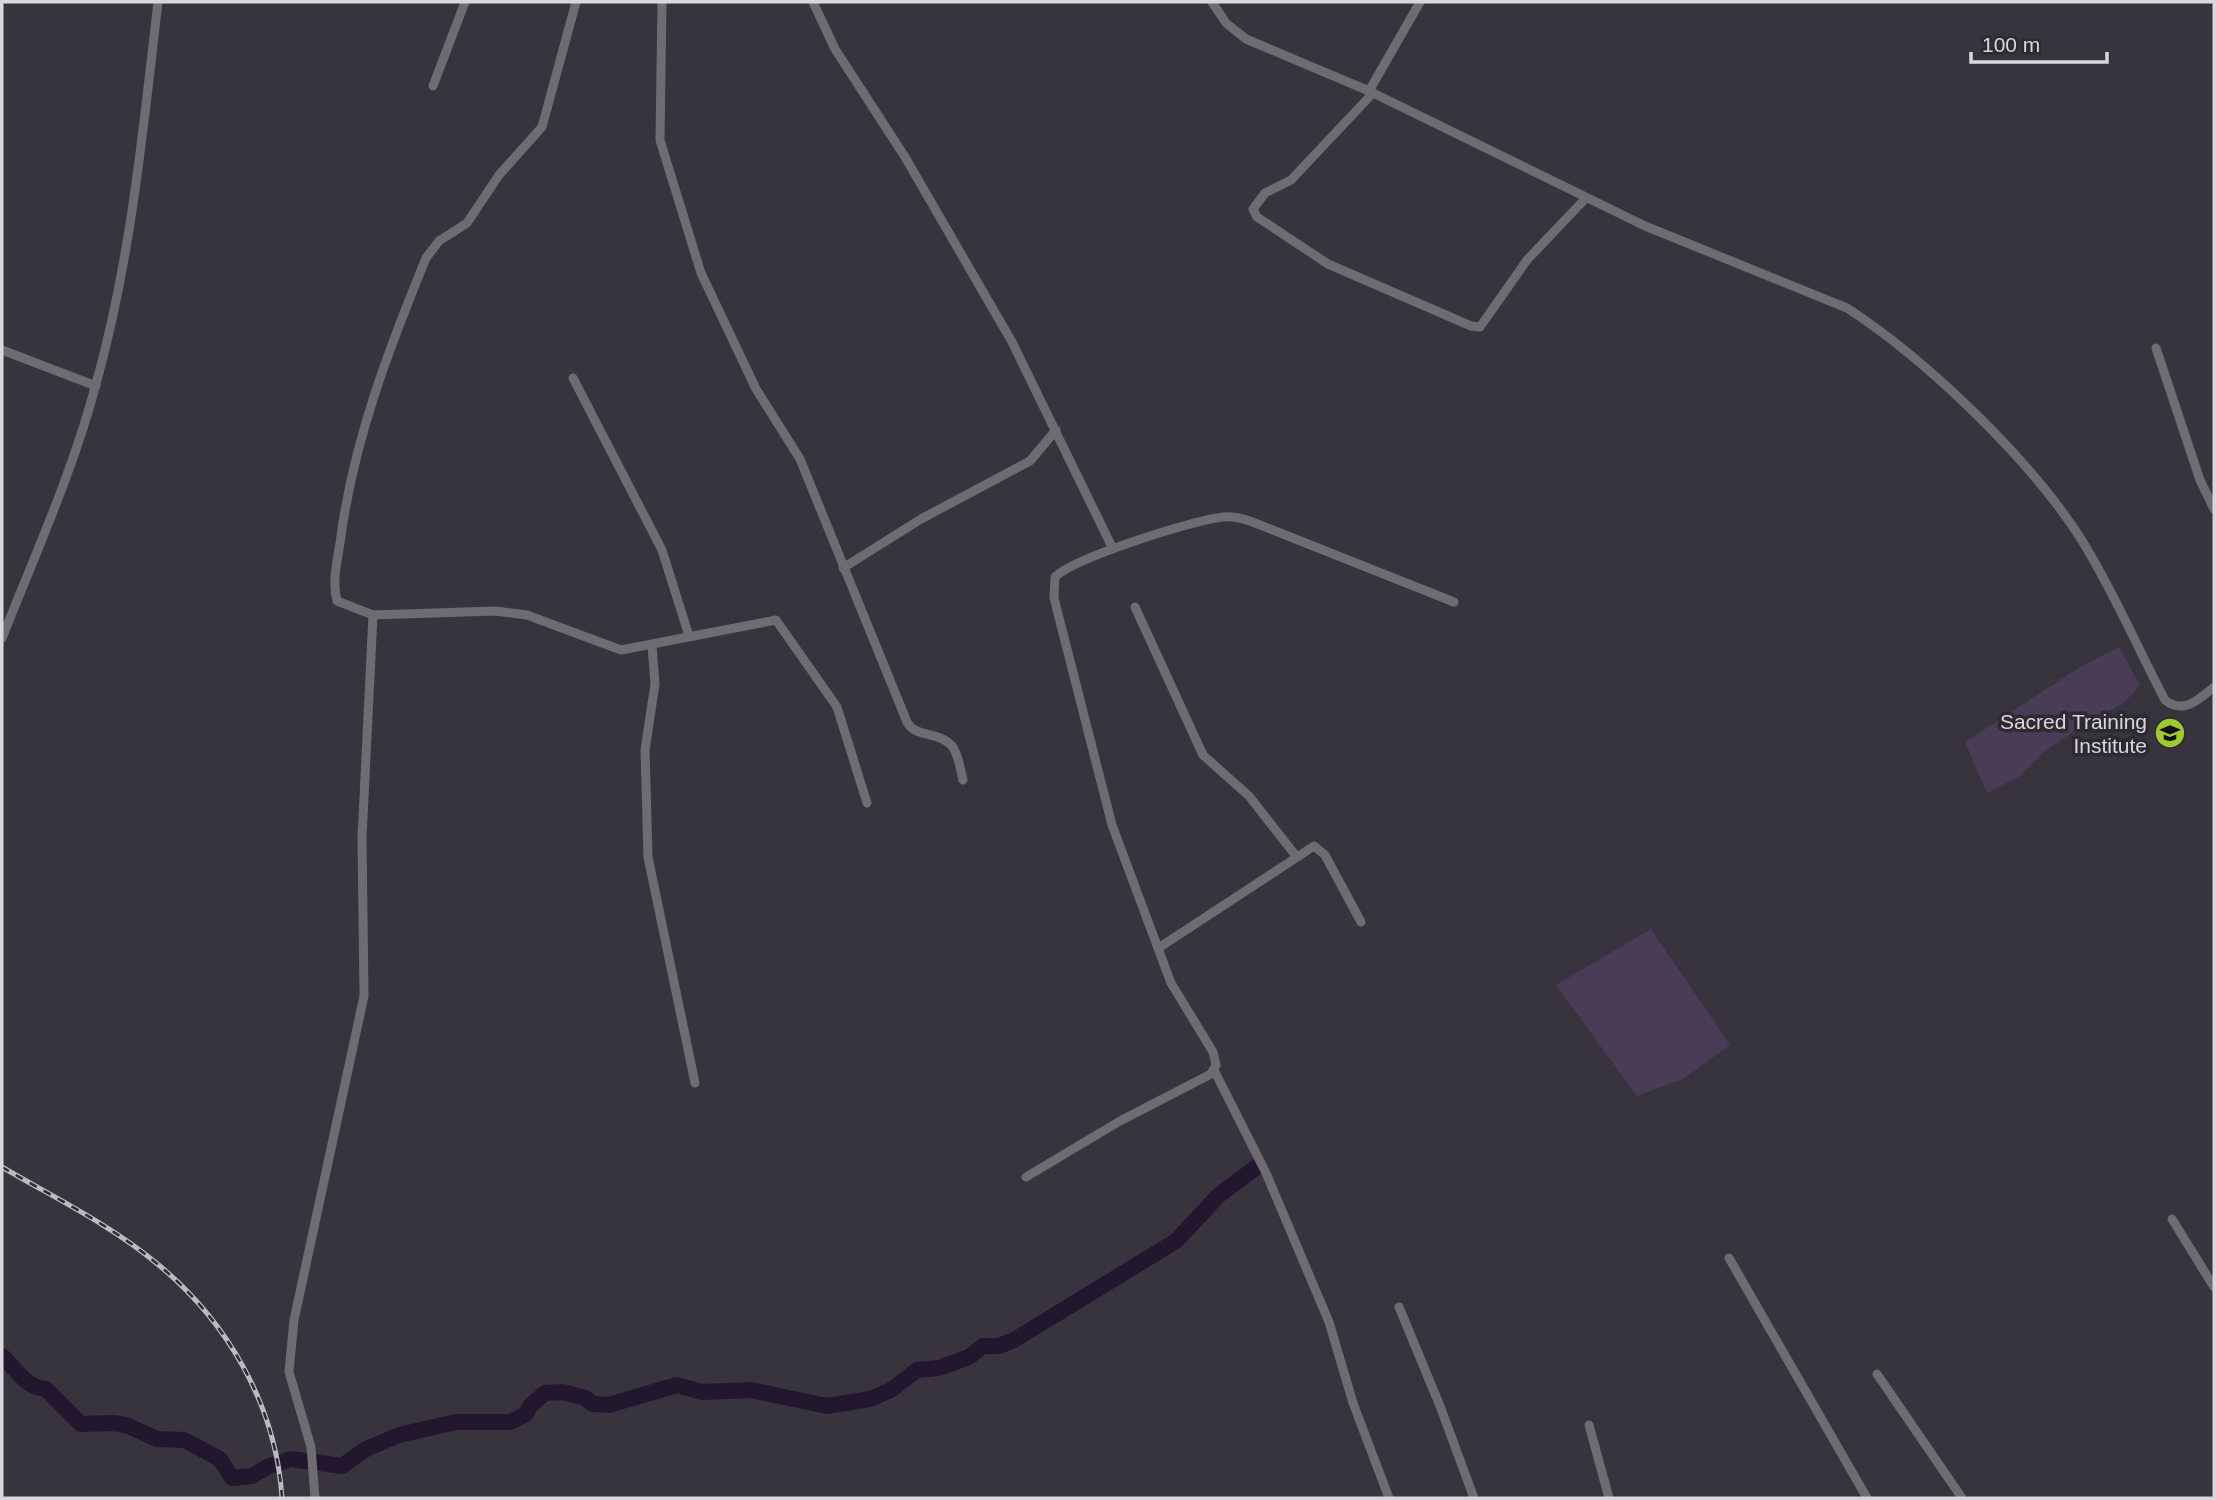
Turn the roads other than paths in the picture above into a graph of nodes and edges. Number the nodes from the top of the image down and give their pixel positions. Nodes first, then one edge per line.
1 (158, 2) edge
2 (465, 2) edge
3 (576, 2) edge
4 (662, 2) edge
5 (813, 2) edge
6 (1212, 2) edge
7 (1420, 2) edge
8 (433, 86) dead end
9 (1371, 92) junction
10 (1586, 199) junction
11 (2156, 348) dead end
12 (2, 350) edge
13 (573, 378) dead end
14 (96, 386) junction
15 (1056, 430) junction
16 (2214, 509) edge
17 (1113, 549) junction
18 (844, 568) junction
19 (1454, 602) dead end
20 (1135, 607) dead end
21 (373, 615) junction
22 (690, 636) junction
23 (2, 638) edge
24 (652, 646) junction
25 (2214, 687) edge
26 (963, 780) dead end
27 (867, 803) dead end
28 (1296, 856) junction
29 (1361, 922) dead end
30 (1160, 947) junction
31 (1214, 1070) junction
32 (695, 1083) dead end
33 (1026, 1177) dead end
34 (2172, 1219) dead end
35 (1729, 1258) dead end
36 (2214, 1287) edge
37 (1399, 1307) dead end
38 (1877, 1374) dead end
39 (1589, 1426) dead end
40 (315, 1498) edge
41 (1389, 1498) edge
42 (1474, 1498) edge
43 (1609, 1498) edge
44 (1867, 1498) edge
45 (1962, 1498) edge

1 - 14 street
2 - 8 street
3 - 21 street
4 - 18 street
5 - 15 street
6 - 9 street
7 - 9 street
9 - 10 street
9 - 10 street
10 - 25 street
11 - 16 street
12 - 14 street
13 - 22 street
14 - 23 street
15 - 17 street
15 - 18 street
17 - 19 street
17 - 30 street
18 - 26 street
20 - 28 street
21 - 24 street
21 - 40 street
22 - 24 street
22 - 27 street
24 - 32 street
28 - 29 street
28 - 30 street
30 - 31 street
31 - 33 street
31 - 41 street
34 - 36 street
35 - 44 street
37 - 42 street
38 - 45 street
39 - 43 street

